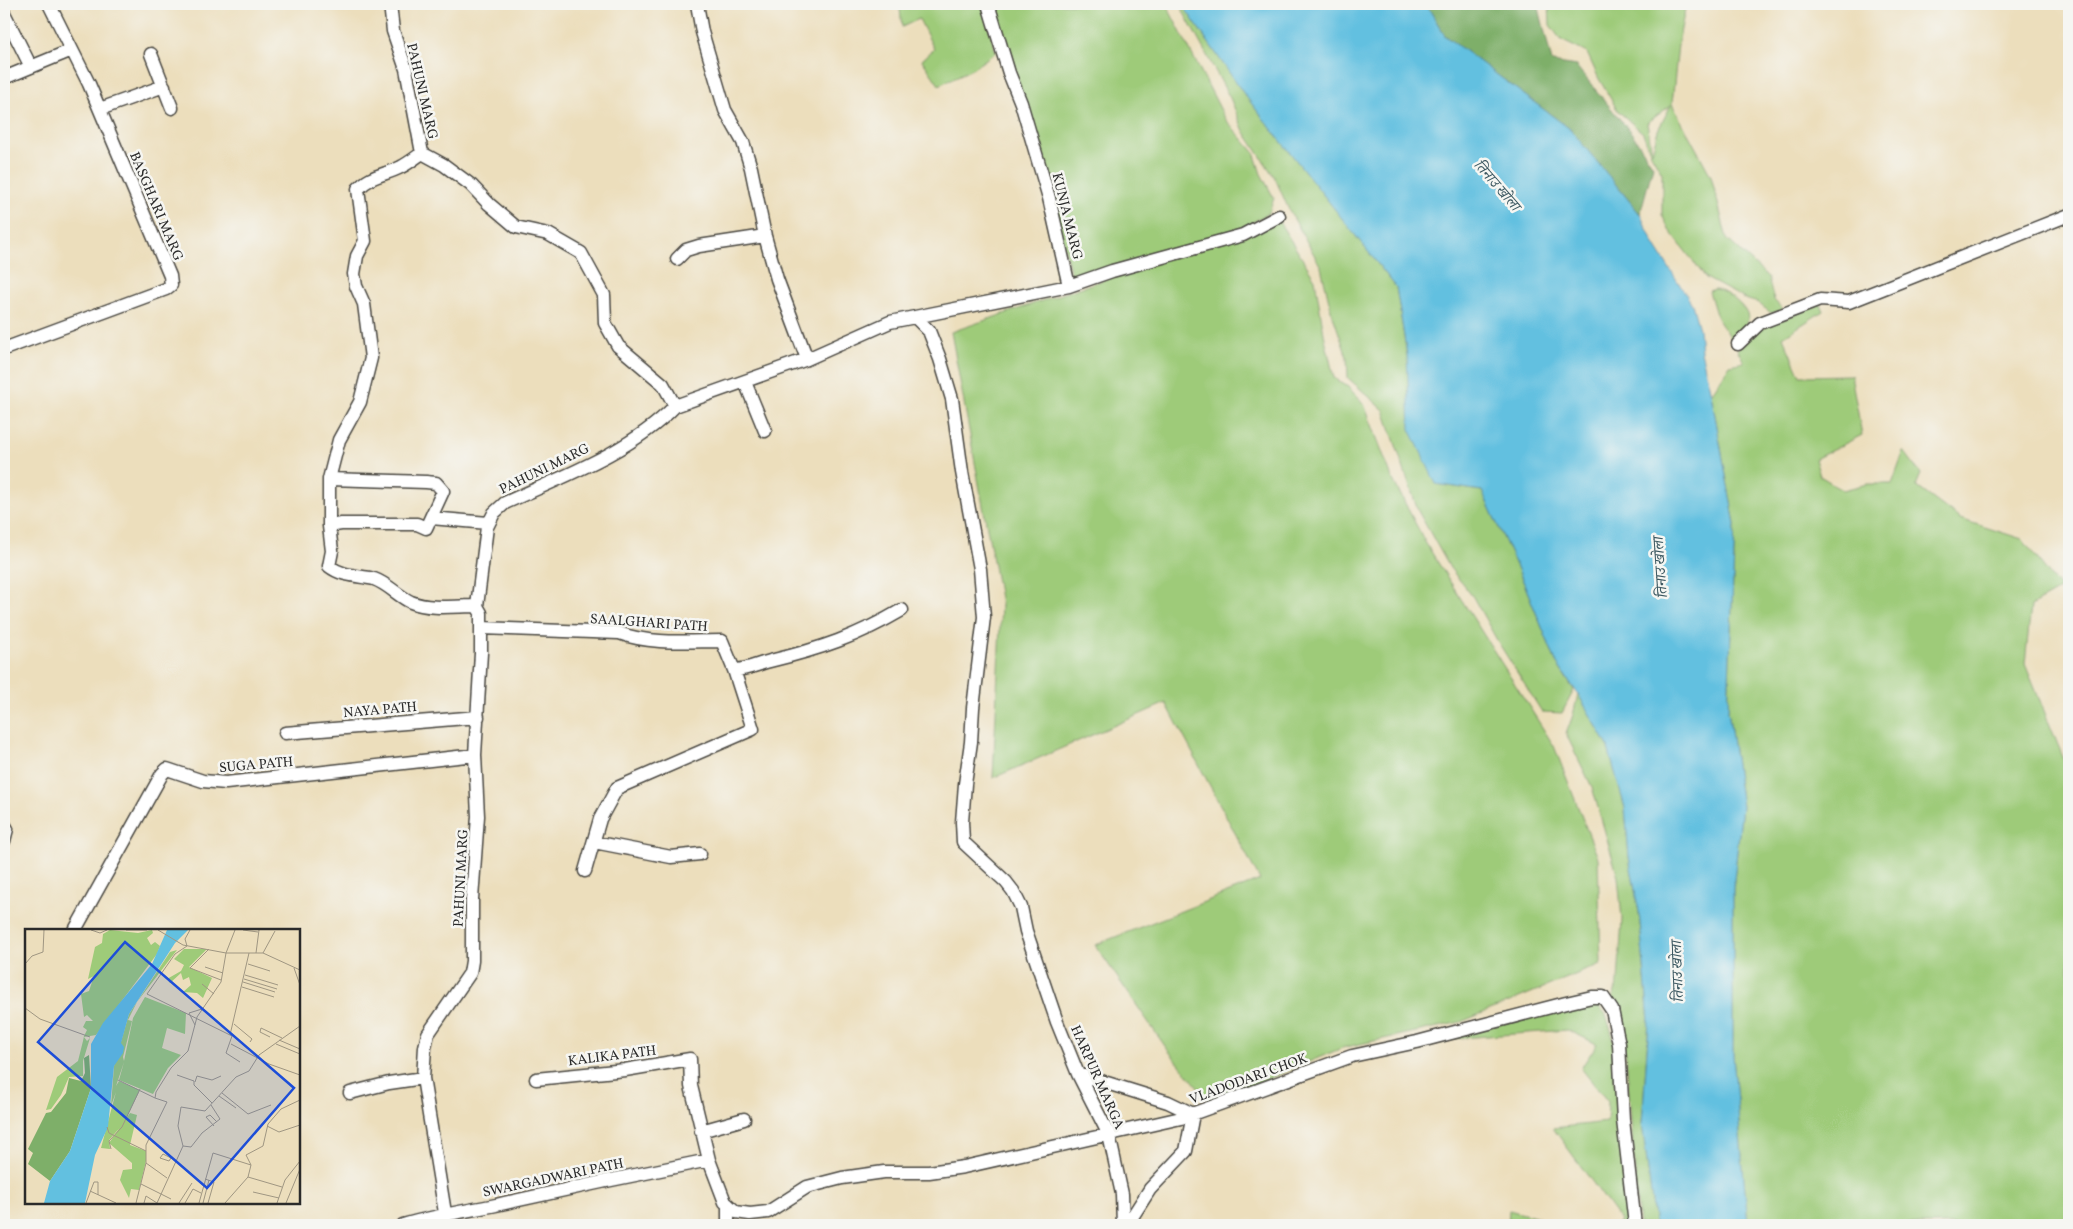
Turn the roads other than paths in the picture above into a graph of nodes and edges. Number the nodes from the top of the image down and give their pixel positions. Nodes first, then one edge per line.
1 (49, 4) edge
2 (390, 4) edge
3 (697, 4) edge
4 (988, 4) edge
5 (4, 13) edge
6 (72, 50) junction
7 (151, 54) dead end
8 (31, 67) junction
9 (4, 78) edge
10 (164, 86) junction
11 (172, 108) dead end
12 (100, 109) junction
13 (422, 153) junction
14 (2069, 215) edge
15 (1280, 216) dead end
16 (765, 236) junction
17 (677, 259) dead end
18 (1069, 286) junction
19 (915, 317) junction
20 (1738, 344) dead end
21 (4, 349) edge
22 (808, 359) junction
23 (745, 382) junction
24 (676, 406) junction
25 (765, 431) dead end
26 (330, 479) junction
27 (431, 518) junction
28 (488, 523) junction
29 (329, 526) junction
30 (477, 606) junction
31 (902, 610) dead end
32 (481, 628) junction
33 (734, 670) junction
34 (478, 717) junction
35 (285, 733) dead end
36 (475, 756) junction
37 (4, 824) edge
38 (4, 841) edge
39 (594, 842) junction
40 (700, 854) dead end
41 (585, 872) dead end
42 (76, 929) edge
43 (1078, 1074) junction
44 (423, 1078) junction
45 (536, 1079) dead end
46 (350, 1092) dead end
47 (1193, 1114) junction
48 (744, 1119) dead end
49 (701, 1131) junction
50 (1109, 1135) junction
51 (709, 1160) junction
52 (728, 1206) junction
53 (768, 1212) junction
54 (446, 1220) edge
55 (403, 1225) edge
56 (728, 1225) edge
57 (772, 1225) edge
58 (1125, 1225) edge
59 (1635, 1225) edge

1 - 6 street, BASGHARI MARG
2 - 13 street, PAHUNI MARG
3 - 16 street
4 - 18 street, KUNJA MARG
5 - 8 street
6 - 8 street
6 - 12 street, BASGHARI MARG
7 - 10 street
8 - 9 street
10 - 11 street
10 - 12 street
12 - 21 street, BASGHARI MARG
13 - 24 street, PAHUNI MARG
13 - 26 street
14 - 20 street
15 - 18 street
16 - 17 street
16 - 22 street
18 - 19 street
19 - 22 street
19 - 43 street, HARPUR MARGA
22 - 23 street
23 - 24 street
23 - 25 street
24 - 28 street, PAHUNI MARG
26 - 27 street
26 - 29 street
27 - 28 street
27 - 29 street
28 - 30 street, PAHUNI MARG
29 - 30 street
30 - 32 street, PAHUNI MARG
31 - 33 street
32 - 33 street, SAALGHARI PATH
32 - 34 street, PAHUNI MARG
33 - 39 street
34 - 35 street, NAYA PATH
34 - 36 street, PAHUNI MARG
36 - 42 street, SUGA PATH
36 - 44 street, PAHUNI MARG
37 - 38 street
39 - 40 street
39 - 41 street
43 - 47 street
43 - 50 street, HARPUR MARGA
44 - 46 street
44 - 54 street, PAHUNI MARG
45 - 49 street, KALIKA PATH
47 - 50 street, VLADODARI CHOK
47 - 58 street
47 - 59 street, VLADODARI CHOK
48 - 49 street
49 - 51 street
50 - 53 street, VLADODARI CHOK
50 - 58 street, HARPUR MARGA
51 - 52 street
51 - 54 street, SWARGADWARI PATH
52 - 53 street, VLADODARI CHOK
52 - 56 street
53 - 57 street
54 - 55 street, SWARGADWARI PATH

